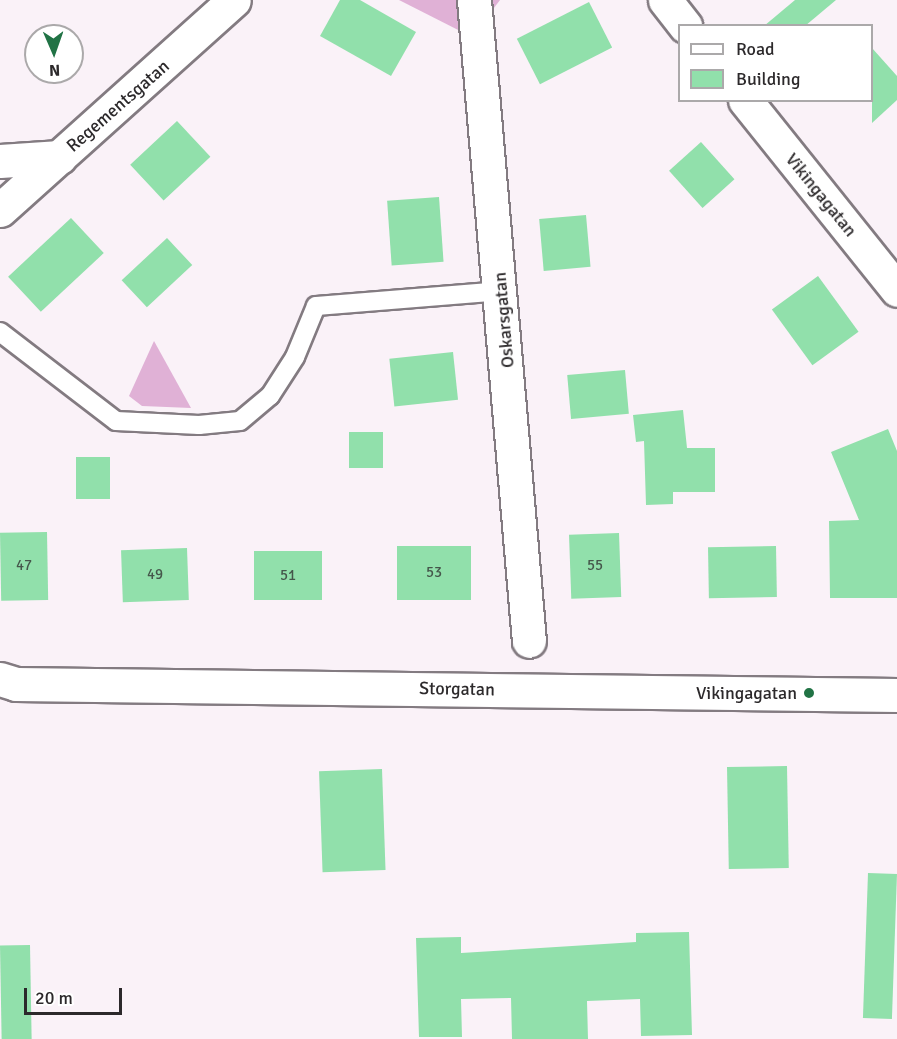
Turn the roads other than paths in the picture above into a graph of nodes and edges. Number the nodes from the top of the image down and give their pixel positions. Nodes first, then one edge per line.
1 (234, 0) edge
2 (474, 0) edge
3 (665, 0) edge
4 (683, 24) edge
5 (747, 102) edge
6 (60, 157) junction
7 (0, 161) edge
8 (0, 210) edge
9 (897, 290) edge
10 (502, 291) junction
11 (0, 332) edge
12 (529, 641) dead end
13 (5, 685) edge
14 (897, 695) edge

1 - 6 street, Regementsgatan
2 - 10 street, Oskarsgatan
3 - 4 street
5 - 9 street, Vikingagatan
6 - 7 street
6 - 8 street, Regementsgatan
10 - 11 lane
10 - 12 street, Oskarsgatan
13 - 14 street, Storgatan

